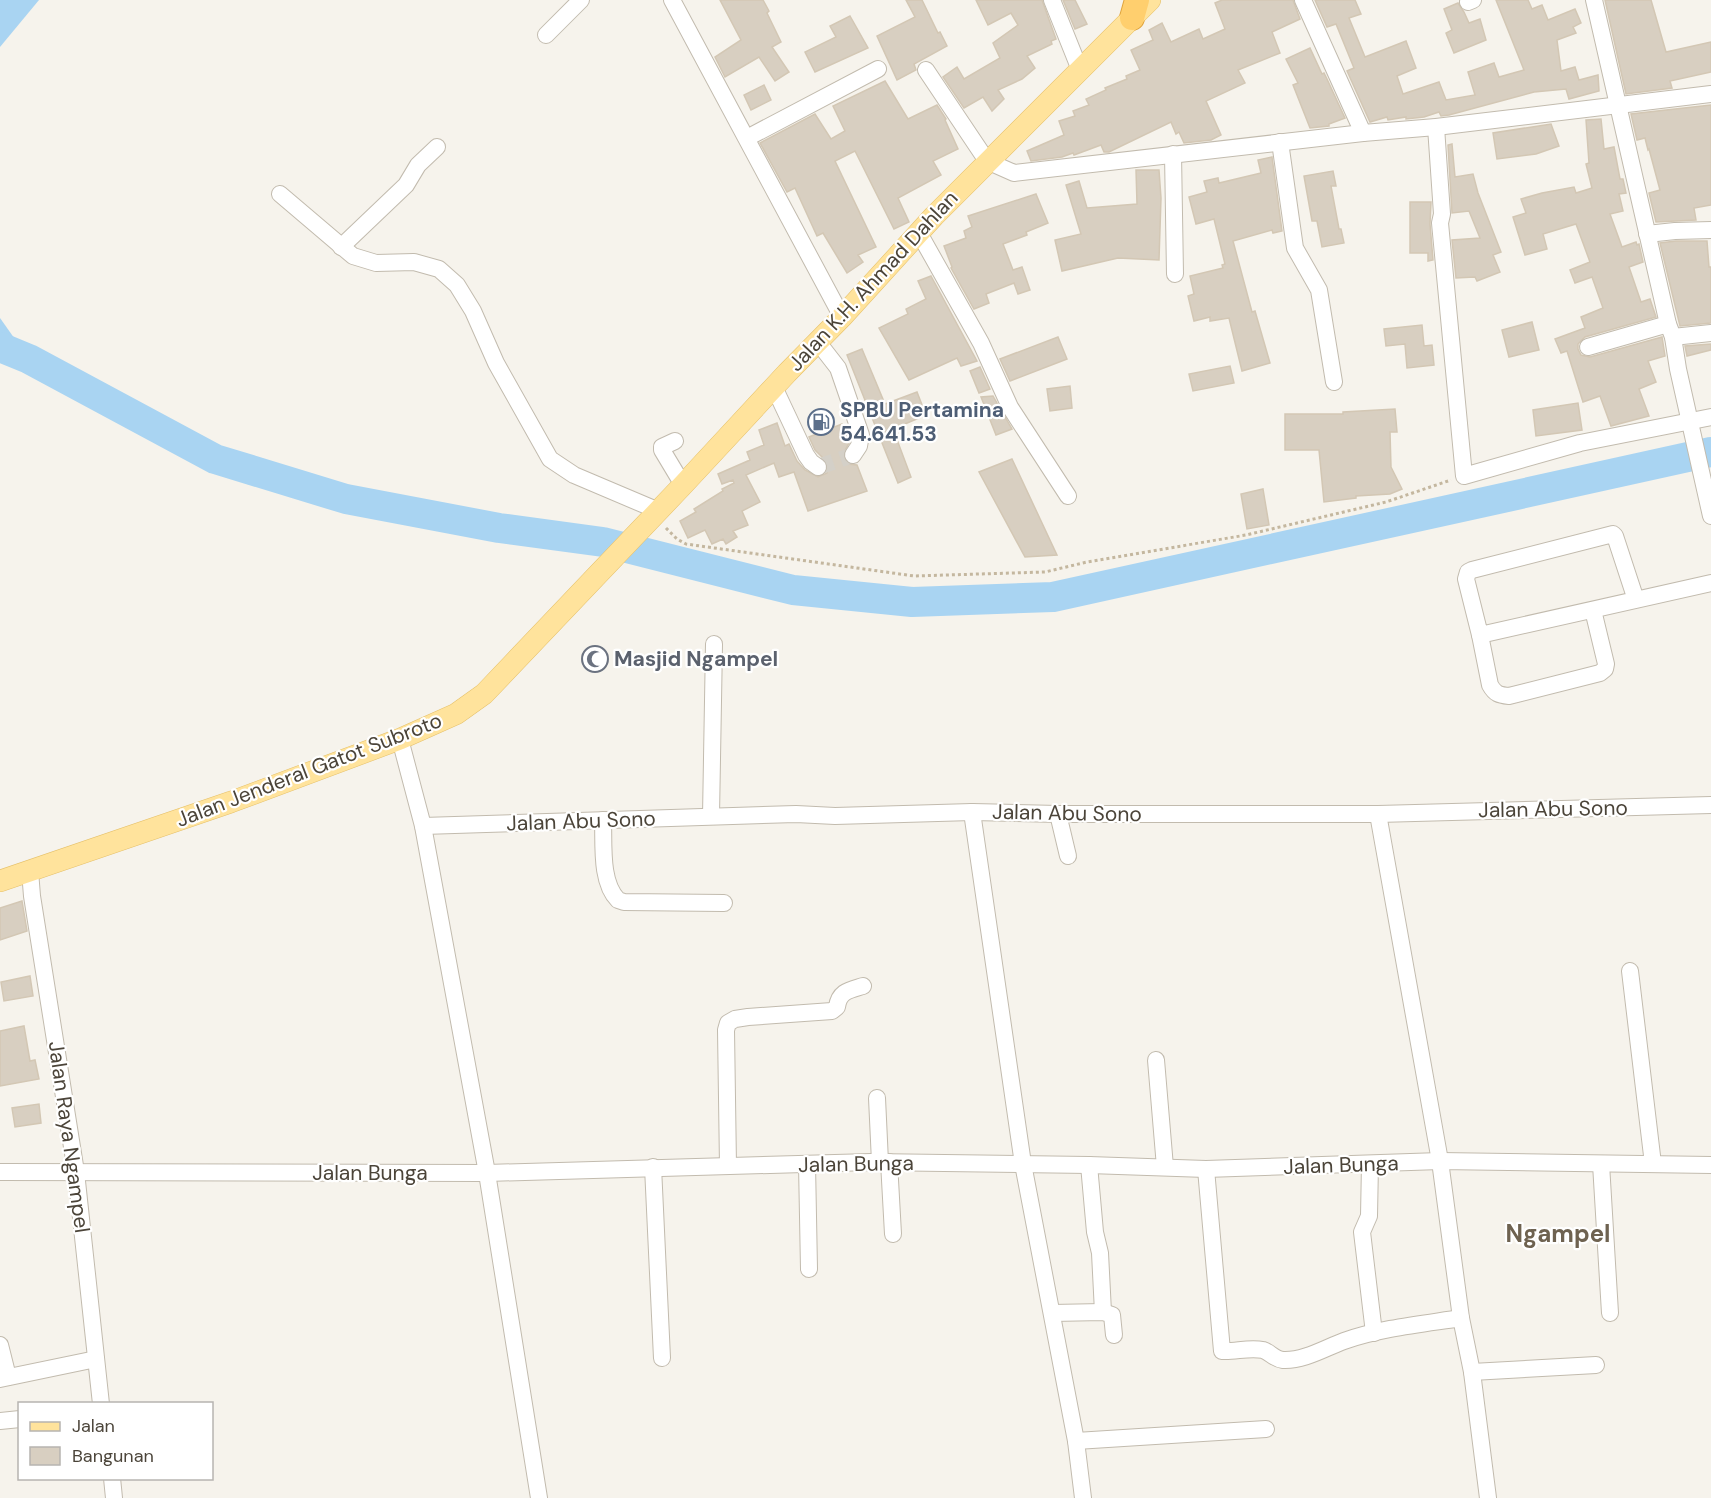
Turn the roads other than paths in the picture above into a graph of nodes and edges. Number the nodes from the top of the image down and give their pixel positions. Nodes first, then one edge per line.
1 (581, 0) edge
2 (672, 0) edge
3 (1052, 0) edge
4 (1150, 0) edge
5 (1303, 0) edge
6 (1594, 0) edge
7 (1135, 9) edge
8 (546, 34) dead end
9 (878, 69) dead end
10 (926, 70) dead end
11 (1080, 70) junction
12 (1711, 94) edge
13 (1619, 104) junction
14 (1436, 127) junction
15 (1363, 133) junction
16 (747, 138) junction
17 (1280, 142) junction
18 (437, 147) dead end
19 (1173, 154) junction
20 (987, 161) junction
21 (280, 194) dead end
22 (1711, 230) edge
23 (919, 232) junction
24 (1647, 234) junction
25 (341, 247) junction
26 (1175, 274) dead end
27 (842, 317) junction
28 (1670, 331) junction
29 (1711, 333) edge
30 (817, 341) junction
31 (1588, 347) dead end
32 (1334, 382) dead end
33 (774, 387) junction
34 (1711, 417) edge
35 (1690, 426) junction
36 (675, 441) dead end
37 (853, 455) dead end
38 (1702, 463) edge
39 (818, 467) dead end
40 (683, 485) junction
41 (1068, 496) dead end
42 (654, 516) junction
43 (1711, 516) edge
44 (603, 569) joint
45 (1711, 583) edge
46 (1636, 600) junction
47 (1593, 610) junction
48 (1480, 635) junction
49 (714, 644) dead end
50 (400, 739) junction
51 (1711, 805) edge
52 (972, 812) junction
53 (1378, 813) junction
54 (1058, 814) junction
55 (711, 816) junction
56 (603, 820) junction
57 (423, 826) junction
58 (1068, 856) dead end
59 (30, 871) junction
60 (0, 881) edge
61 (724, 903) dead end
62 (1630, 971) dead end
63 (863, 986) dead end
64 (1156, 1060) dead end
65 (877, 1098) dead end
66 (1440, 1161) junction
67 (885, 1162) junction
68 (807, 1164) junction
69 (1023, 1164) junction
70 (1370, 1164) junction
71 (1601, 1164) junction
72 (1653, 1164) junction
73 (1089, 1165) junction
74 (1711, 1165) edge
75 (728, 1166) junction
76 (653, 1167) junction
77 (1165, 1167) junction
78 (1206, 1169) junction
79 (0, 1172) edge
80 (76, 1172) junction
81 (487, 1173) junction
82 (893, 1234) dead end
83 (808, 1269) dead end
84 (1104, 1312) junction
85 (1052, 1313) junction
86 (1610, 1313) dead end
87 (1461, 1318) junction
88 (1374, 1333) junction
89 (1114, 1335) dead end
90 (0, 1345) edge
91 (662, 1358) dead end
92 (96, 1359) junction
93 (1596, 1365) dead end
94 (1472, 1372) junction
95 (4, 1378) edge
96 (101, 1402) edge
97 (18, 1419) edge
98 (0, 1421) edge
99 (1266, 1430) dead end
100 (1076, 1441) junction
101 (112, 1480) edge
102 (114, 1498) edge
103 (539, 1498) edge
104 (1083, 1498) edge
105 (1488, 1498) edge

1 - 8 street
2 - 16 street
3 - 11 street
4 - 7 main road, Jalan K.H. Ahmad Dahlan
5 - 15 street
6 - 13 street
7 - 11 main road, Jalan K.H. Ahmad Dahlan
9 - 16 street
10 - 20 street
11 - 20 main road, Jalan K.H. Ahmad Dahlan
12 - 13 street
13 - 14 street
13 - 24 street
14 - 15 street
14 - 35 street
15 - 17 street
16 - 27 street
17 - 19 street
17 - 32 street
18 - 25 street
19 - 20 street
19 - 26 street
20 - 23 main road, Jalan K.H. Ahmad Dahlan
21 - 25 street
22 - 24 street
23 - 27 main road, Jalan K.H. Ahmad Dahlan
23 - 41 street
24 - 28 street
25 - 42 street
27 - 30 main road, Jalan K.H. Ahmad Dahlan
28 - 29 street
28 - 31 street
28 - 35 street
30 - 33 main road, Jalan K.H. Ahmad Dahlan
30 - 37 street
33 - 39 street
33 - 40 main road, Jalan K.H. Ahmad Dahlan
34 - 35 street
35 - 38 street
36 - 40 street
38 - 43 street
40 - 42 main road, Jalan K.H. Ahmad Dahlan
42 - 44 main road, Jalan K.H. Ahmad Dahlan
44 - 50 main road, Jalan Jenderal Gatot Subroto
45 - 46 street
46 - 47 street
46 - 48 street
47 - 48 street
47 - 48 street
49 - 55 street
50 - 57 street
50 - 59 main road, Jalan Jenderal Gatot Subroto
51 - 53 street, Jalan Abu Sono
52 - 54 street, Jalan Abu Sono
52 - 55 street, Jalan Abu Sono
52 - 69 street
53 - 54 street, Jalan Abu Sono
53 - 66 street
54 - 58 street
55 - 56 street, Jalan Abu Sono
56 - 57 street, Jalan Abu Sono
56 - 61 street
57 - 81 street
59 - 60 main road, Jalan Jenderal Gatot Subroto
59 - 80 street, Jalan Raya Ngampel
62 - 72 street
63 - 75 street
64 - 77 street
65 - 67 street
66 - 70 street, Jalan Bunga
66 - 71 street, Jalan Bunga
66 - 87 street
67 - 68 street, Jalan Bunga
67 - 69 street, Jalan Bunga
67 - 82 street
68 - 75 street, Jalan Bunga
68 - 83 street
69 - 73 street, Jalan Bunga
69 - 85 street
70 - 78 street, Jalan Bunga
70 - 88 street
71 - 72 street, Jalan Bunga
71 - 86 street
72 - 74 street, Jalan Bunga
73 - 77 street, Jalan Bunga
73 - 84 street
75 - 76 street, Jalan Bunga
76 - 81 street, Jalan Bunga
76 - 91 street
77 - 78 street, Jalan Bunga
78 - 88 street
79 - 80 street, Jalan Bunga
80 - 81 street, Jalan Bunga
80 - 92 street, Jalan Raya Ngampel
81 - 103 street
84 - 85 street
84 - 89 street
85 - 100 street
87 - 88 street
87 - 94 street
90 - 95 street
92 - 95 street
92 - 96 street, Jalan Raya Ngampel
93 - 94 street
94 - 105 street
97 - 98 street
99 - 100 street
100 - 104 street
101 - 102 street

